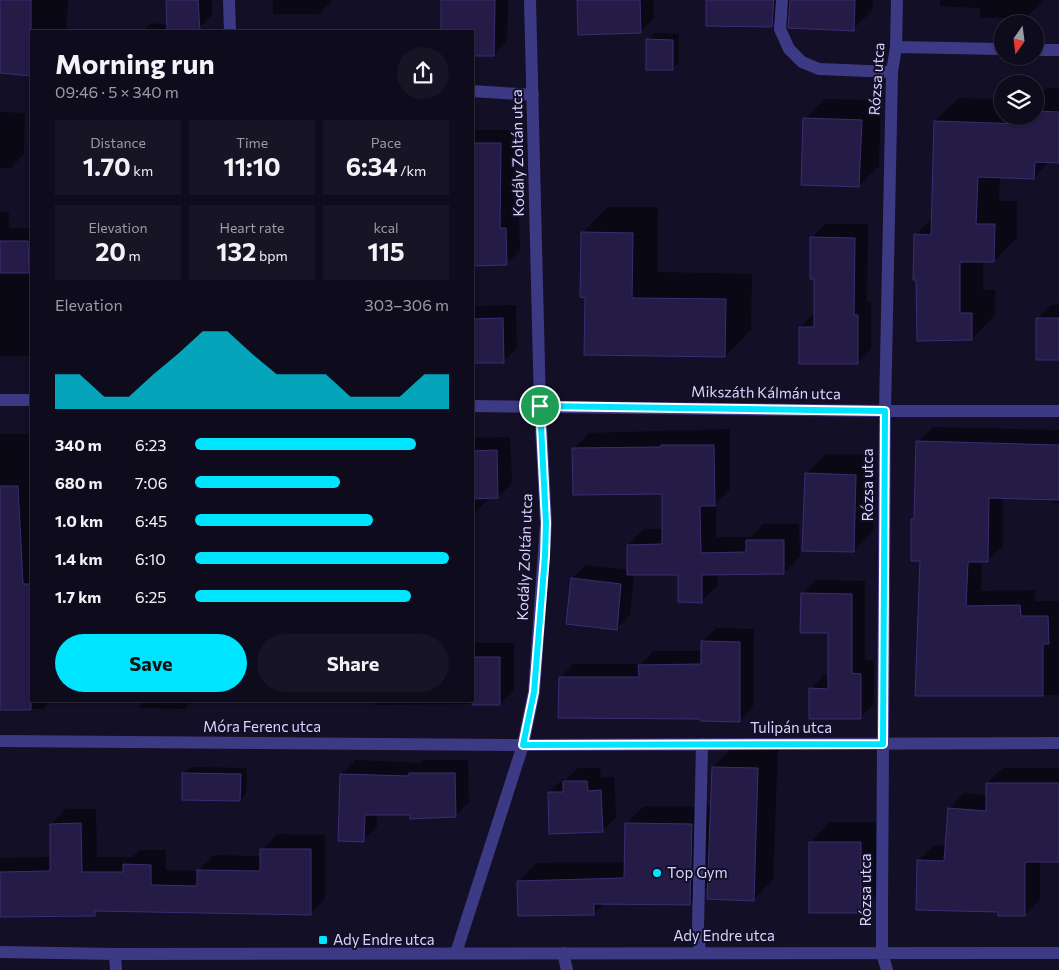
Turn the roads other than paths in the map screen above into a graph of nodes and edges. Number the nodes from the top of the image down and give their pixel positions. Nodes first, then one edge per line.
1 (229, 0) edge
2 (530, 0) edge
3 (782, 0) edge
4 (897, 0) edge
5 (230, 30) edge
6 (896, 47) junction
7 (994, 49) edge
8 (1044, 50) edge
9 (1059, 50) edge
10 (892, 72) junction
11 (474, 91) edge
12 (533, 95) junction
13 (0, 400) edge
14 (30, 400) edge
15 (474, 406) edge
16 (540, 406) junction
17 (885, 411) junction
18 (1059, 411) edge
19 (0, 741) edge
20 (1059, 743) edge
21 (702, 744) junction
22 (883, 744) junction
23 (523, 745) junction
24 (0, 952) edge
25 (882, 952) junction
26 (456, 953) junction
27 (563, 953) junction
28 (700, 953) junction
29 (1059, 953) edge
30 (115, 954) junction
31 (116, 970) edge
32 (567, 970) edge
33 (887, 970) edge

1 - 5 street
2 - 12 street, Kodály Zoltán utca
3 - 10 street
4 - 6 street, Rózsa utca
6 - 7 street
6 - 10 street, Rózsa utca
8 - 9 street
10 - 17 street, Rózsa utca
11 - 12 street
12 - 16 street, Kodály Zoltán utca
13 - 14 street
15 - 16 street, Mikszáth Kálmán utca
16 - 17 street, Mikszáth Kálmán utca
16 - 23 street, Kodály Zoltán utca
17 - 18 street, Mikszáth Kálmán utca
17 - 22 street, Rózsa utca
19 - 23 street, Móra Ferenc utca
20 - 22 street, Tulipán utca
21 - 22 street, Tulipán utca
21 - 23 street, Tulipán utca
21 - 28 street
22 - 25 street, Rózsa utca
23 - 26 street, Kodály Zoltán utca
24 - 30 street, Ady Endre utca
25 - 28 street, Ady Endre utca
25 - 29 street, Ady Endre utca
25 - 33 street, Rózsa utca
26 - 27 street, Ady Endre utca
26 - 30 street, Ady Endre utca
27 - 28 street, Ady Endre utca
27 - 32 street
30 - 31 street

